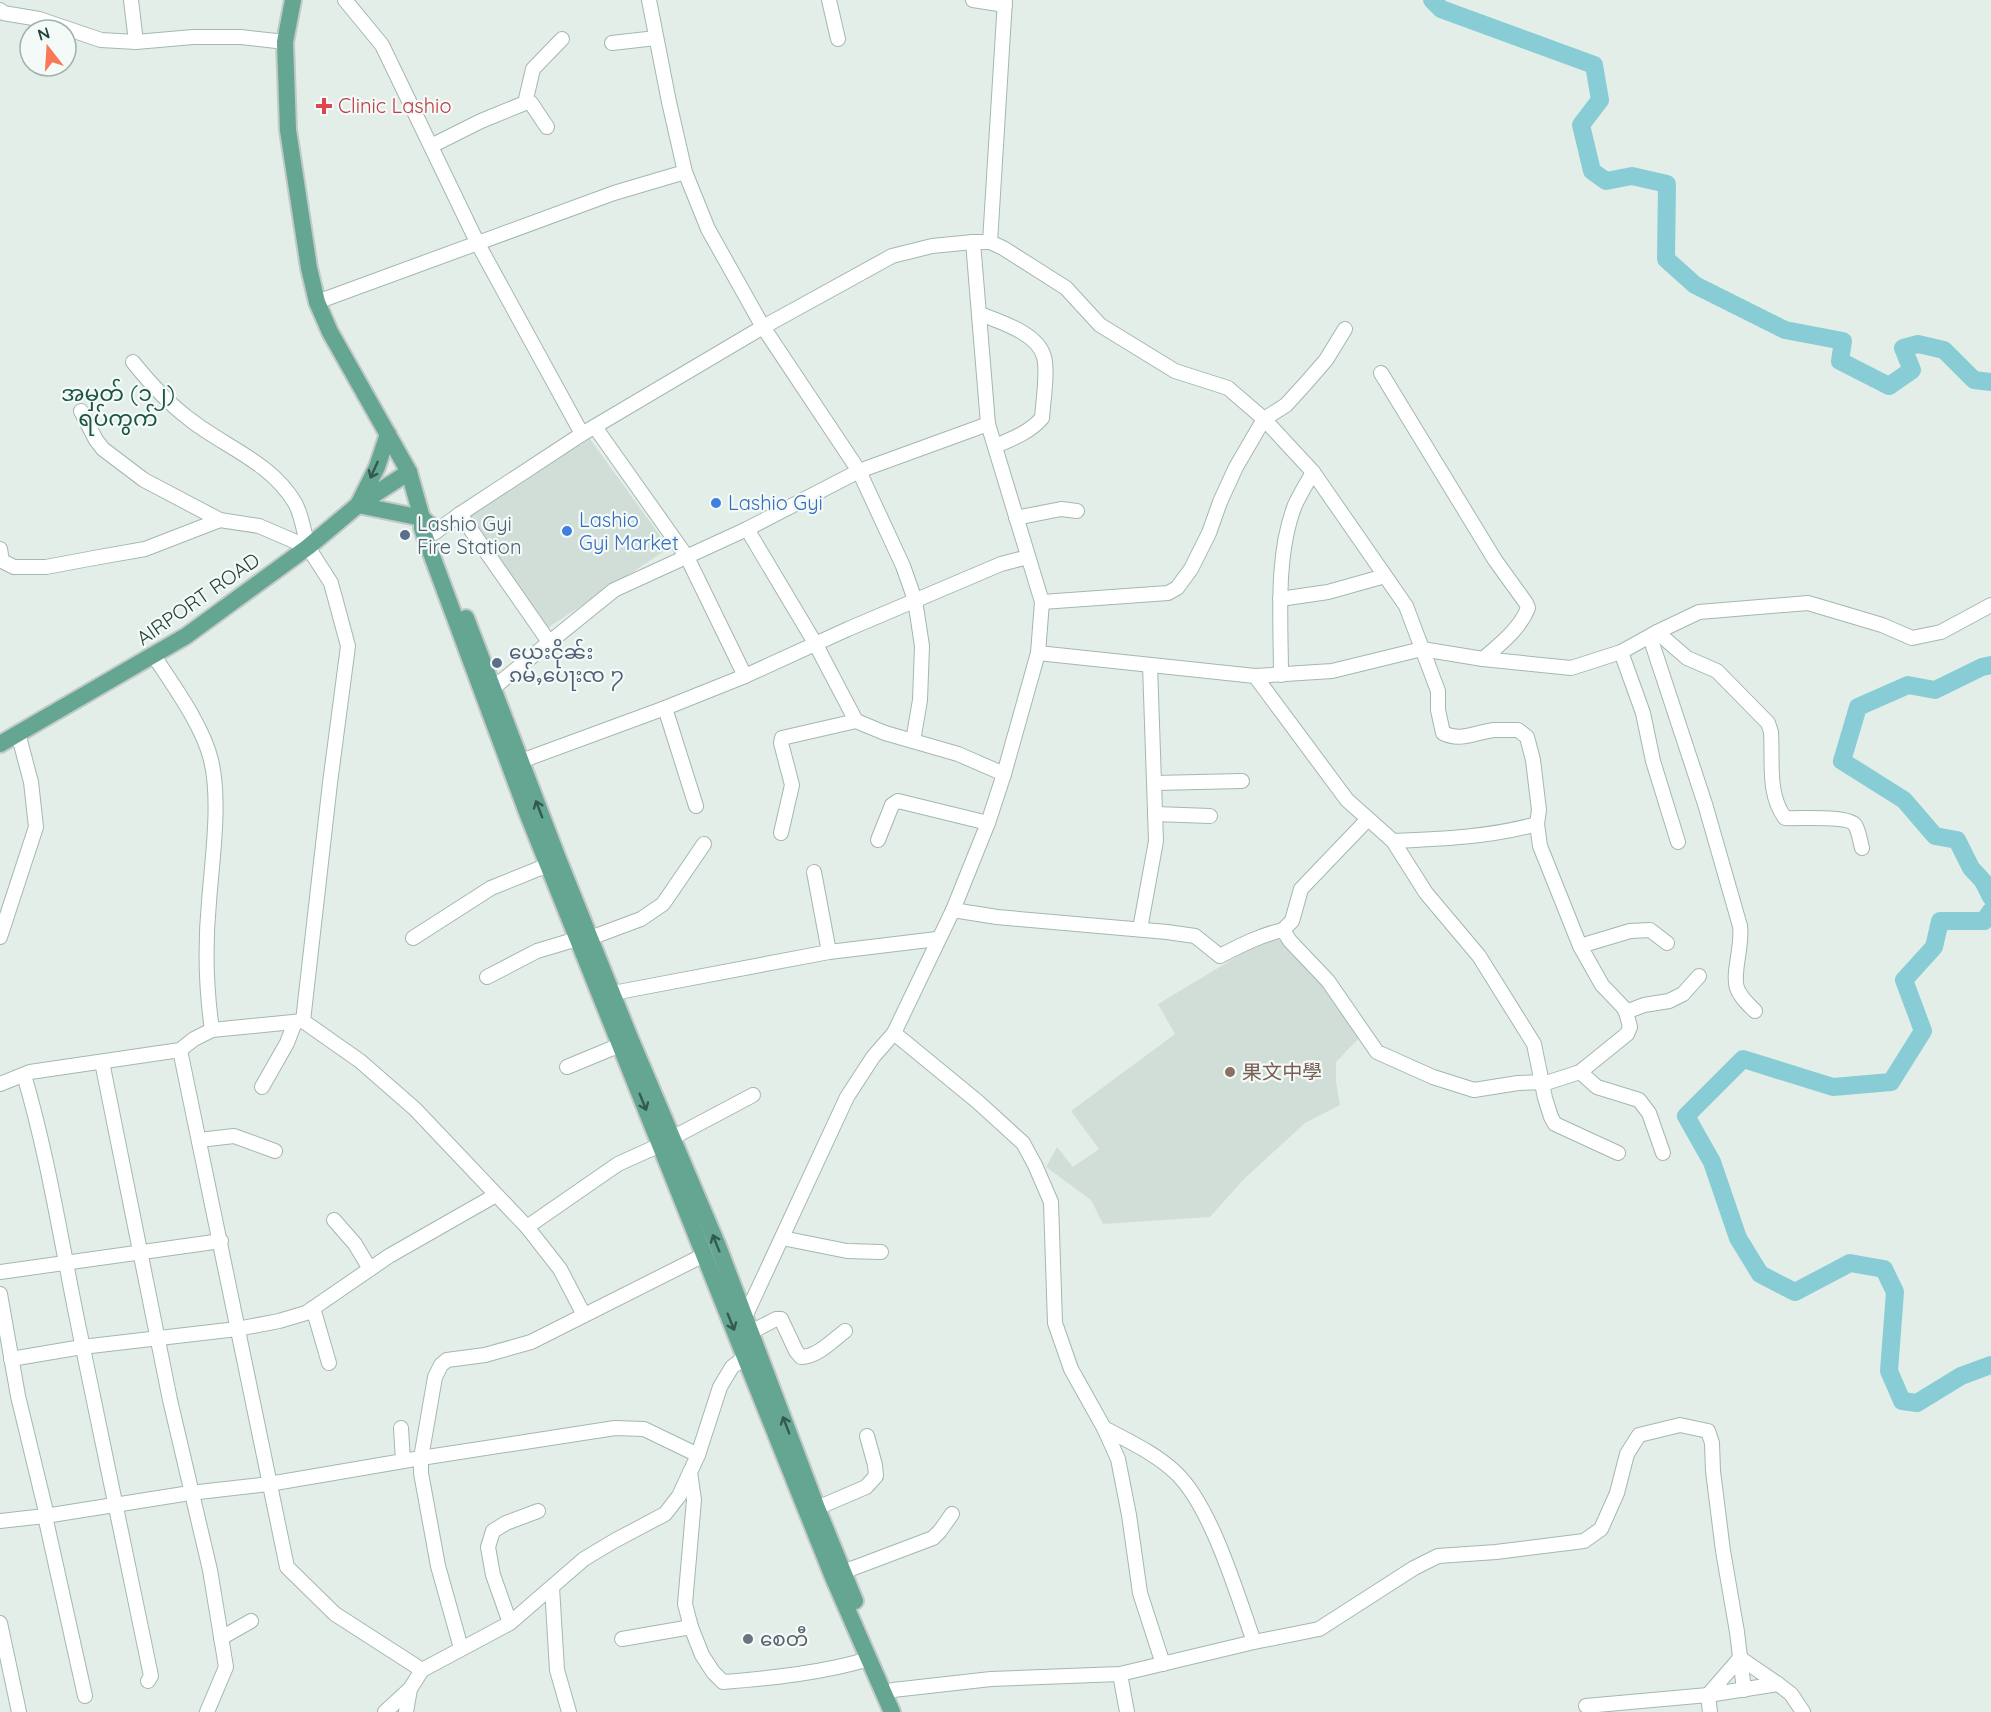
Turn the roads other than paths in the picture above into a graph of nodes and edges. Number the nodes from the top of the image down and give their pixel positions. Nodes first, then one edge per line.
1 (131, 0) edge
2 (293, 0) edge
3 (345, 0) edge
4 (649, 0) edge
5 (829, 0) edge
6 (973, 0) edge
7 (1005, 2) edge
8 (0, 10) edge
9 (656, 38) junction
10 (562, 39) dead end
11 (838, 39) dead end
12 (135, 42) junction
13 (285, 42) junction
14 (612, 43) dead end
15 (525, 103) junction
16 (547, 127) dead end
17 (431, 146) junction
18 (685, 172) junction
19 (973, 242) junction
20 (990, 242) junction
21 (478, 244) junction
22 (317, 302) junction
23 (980, 314) junction
24 (763, 327) junction
25 (1345, 329) dead end
26 (133, 362) dead end
27 (1381, 373) dead end
28 (81, 411) dead end
29 (1264, 419) junction
30 (988, 424) junction
31 (589, 431) junction
32 (388, 434) junction
33 (995, 446) junction
34 (859, 471) junction
35 (409, 472) junction
36 (1313, 472) junction
37 (358, 505) junction
38 (1077, 511) dead end
39 (460, 514) junction
40 (422, 518) junction
41 (1016, 518) junction
42 (220, 520) junction
43 (747, 529) junction
44 (434, 533) junction
45 (308, 547) junction
46 (0, 549) edge
47 (687, 557) junction
48 (1028, 557) junction
49 (1385, 576) junction
50 (1280, 599) junction
51 (915, 600) junction
52 (1042, 602) junction
53 (1991, 605) edge
54 (1653, 634) junction
55 (549, 642) junction
56 (815, 643) junction
57 (1422, 649) junction
58 (1621, 652) junction
59 (1038, 653) junction
60 (154, 656) junction
61 (1483, 658) junction
62 (1150, 665) junction
63 (1281, 675) junction
64 (745, 676) junction
65 (1255, 676) junction
66 (493, 688) junction
67 (665, 708) junction
68 (856, 721) junction
69 (18, 733) junction
70 (913, 741) junction
71 (0, 744) edge
72 (521, 761) junction
73 (1004, 774) junction
74 (1242, 781) dead end
75 (1155, 783) junction
76 (696, 806) dead end
77 (1155, 814) junction
78 (1210, 816) dead end
79 (1368, 819) junction
80 (988, 823) junction
81 (1537, 824) junction
82 (781, 833) dead end
83 (878, 840) dead end
84 (1393, 841) junction
85 (1678, 842) dead end
86 (704, 844) dead end
87 (1862, 848) dead end
88 (548, 865) junction
89 (814, 872) dead end
90 (953, 909) junction
91 (1140, 929) junction
92 (1283, 930) junction
93 (0, 937) edge
94 (413, 938) dead end
95 (584, 939) junction
96 (937, 939) junction
97 (1667, 943) dead end
98 (1580, 946) junction
99 (829, 952) junction
100 (1699, 976) dead end
101 (487, 977) dead end
102 (613, 993) junction
103 (1755, 1011) dead end
104 (1626, 1012) junction
105 (299, 1021) junction
106 (212, 1030) junction
107 (894, 1033) junction
108 (620, 1045) junction
109 (180, 1050) junction
110 (102, 1062) junction
111 (567, 1067) dead end
112 (1580, 1072) junction
113 (24, 1075) junction
114 (1543, 1082) junction
115 (0, 1084) edge
116 (262, 1087) dead end
117 (753, 1095) dead end
118 (199, 1140) junction
119 (666, 1141) junction
120 (275, 1151) dead end
121 (1618, 1153) dead end
122 (1663, 1153) dead end
123 (496, 1196) junction
124 (334, 1221) dead end
125 (527, 1227) junction
126 (782, 1238) junction
127 (220, 1241) junction
128 (141, 1252) junction
129 (880, 1252) dead end
130 (704, 1255) junction
131 (65, 1263) junction
132 (370, 1269) junction
133 (0, 1272) edge
134 (0, 1294) edge
135 (313, 1308) junction
136 (584, 1315) junction
137 (748, 1324) junction
138 (237, 1329) junction
139 (844, 1331) dead end
140 (158, 1337) junction
141 (82, 1347) junction
142 (745, 1357) junction
143 (11, 1359) junction
144 (329, 1363) dead end
145 (401, 1428) dead end
146 (1104, 1428) junction
147 (867, 1436) dead end
148 (698, 1455) junction
149 (421, 1458) junction
150 (403, 1461) junction
151 (690, 1472) junction
152 (269, 1484) junction
153 (190, 1493) junction
154 (117, 1504) junction
155 (817, 1508) junction
156 (538, 1511) dead end
157 (952, 1514) dead end
158 (46, 1516) junction
159 (0, 1521) edge
160 (843, 1572) junction
161 (552, 1587) junction
162 (251, 1621) dead end
163 (0, 1623) edge
164 (510, 1623) junction
165 (691, 1627) junction
166 (221, 1638) junction
167 (622, 1639) dead end
168 (1254, 1642) junction
169 (461, 1648) junction
170 (1740, 1658) junction
171 (868, 1659) junction
172 (1163, 1664) junction
173 (422, 1670) junction
174 (1120, 1674) junction
175 (148, 1681) dead end
176 (1778, 1684) junction
177 (410, 1689) junction
178 (893, 1690) junction
179 (1744, 1690) junction
180 (1708, 1695) junction
181 (85, 1696) dead end
182 (1586, 1706) dead end
183 (1638, 1707) edge
184 (19, 1712) edge
185 (207, 1712) edge
186 (385, 1712) edge
187 (406, 1712) edge
188 (569, 1712) edge
189 (892, 1712) edge
190 (903, 1712) edge
191 (1126, 1712) edge
192 (1710, 1712) edge
193 (1803, 1712) edge

1 - 12 street
2 - 13 main road
3 - 17 street
4 - 9 street
5 - 11 street
6 - 7 street
7 - 20 street
8 - 12 street
9 - 14 street
9 - 18 street
10 - 15 street
12 - 13 street
13 - 22 main road
15 - 16 street
15 - 17 street
17 - 21 street
18 - 21 street
18 - 24 street
19 - 20 street
19 - 23 street
19 - 24 street
20 - 29 street
21 - 22 street
21 - 31 street
22 - 32 main road
23 - 30 street
23 - 33 street
24 - 31 street
24 - 34 street
25 - 29 street
26 - 45 street
27 - 61 street
28 - 42 street
29 - 36 street
29 - 52 street
30 - 33 street
30 - 34 street
31 - 39 street
31 - 47 street
32 - 35 main road
32 -> 37 main road
33 - 41 street
34 - 43 street
34 - 51 street
35 - 37 main road, AIRPORT ROAD
35 - 40 main road
36 - 49 street
36 - 50 street
37 - 40 main road
37 - 45 main road, AIRPORT ROAD
38 - 41 street
39 - 44 street
39 - 55 street
40 - 44 main road
40 - 88 main road
41 - 48 street
42 - 45 street
42 - 46 street
43 - 47 street
43 - 56 street
44 - 66 main road
45 - 60 main road, AIRPORT ROAD
45 - 105 street
47 - 55 street
47 - 64 street
48 - 51 street
48 - 52 street
49 - 50 street
49 - 57 street
50 - 63 street
51 - 56 street
51 - 70 street
52 - 59 street
53 - 54 street
54 - 58 street
54 - 87 street
54 - 103 street
55 - 66 street
56 - 64 street
56 - 68 street
57 - 61 street
57 - 63 street
57 - 81 street
58 - 61 street
58 - 85 street
59 - 62 street
59 - 73 street
60 - 69 main road, AIRPORT ROAD
60 - 106 street
62 - 65 street
62 - 75 street
63 - 65 street
64 - 67 street
65 - 79 street
66 - 72 main road
67 - 72 street
67 - 76 street
68 - 70 street
68 - 82 street
69 - 71 main road, AIRPORT ROAD
69 - 93 street
70 - 73 street
95 -> 72 main road
73 - 80 street
74 - 75 street
75 - 77 street
77 - 78 street
77 - 91 street
79 - 84 street
79 - 92 street
80 - 83 street
80 - 90 street
81 - 84 street
81 - 98 street
84 - 114 street
86 - 95 street
88 - 94 street
88 - 95 main road
89 - 99 street
90 - 91 street
90 - 96 street
91 - 92 street
92 - 114 street
95 - 101 street
95 - 102 main road
95 - 108 main road
96 - 99 street
96 - 107 street
97 - 98 street
98 - 104 street
99 - 102 street
100 - 104 street
102 - 119 main road
104 - 112 street
105 - 106 street
105 - 116 street
105 - 123 street
106 - 109 street
107 - 126 street
107 - 146 street
108 - 111 street
108 -> 119 main road
109 - 110 street
109 - 118 street
110 - 113 street
110 - 128 street
112 - 114 street
112 - 122 street
113 - 115 street
113 - 131 street
114 - 121 street
117 - 119 street
118 - 120 street
118 - 127 street
119 - 125 street
119 - 130 main road
137 -> 119 main road
123 - 125 street
123 - 132 street
124 - 132 street
125 - 136 street
126 - 129 street
126 - 137 street
127 - 128 street
127 - 138 street
128 - 131 street
128 - 140 street
130 - 136 street
130 -> 142 main road
131 - 133 street
131 - 141 street
132 - 135 street
134 - 143 street
135 - 138 street
135 - 144 street
136 - 149 street
137 - 139 street
155 -> 137 main road
138 - 140 street
138 - 152 street
140 - 141 street
140 - 153 street
141 - 143 street
141 - 154 street
142 - 148 street
142 - 171 main road
143 - 158 street
145 - 150 street
146 - 168 street
146 - 172 street
147 - 155 street
148 - 149 street
148 - 151 street
149 - 150 street
149 - 169 street
150 - 152 street
151 - 161 street
151 - 165 street
152 - 153 street
152 - 173 street
153 - 154 street
153 - 166 street
154 - 158 street
154 - 175 street
155 - 160 main road
156 - 164 street
157 - 160 street
158 - 159 street
158 - 181 street
160 - 178 main road
161 - 164 street
161 - 188 street
162 - 166 street
163 - 184 street
164 - 169 street
165 - 167 street
165 - 171 street
166 - 185 street
168 - 170 street
168 - 172 street
169 - 173 street
170 - 176 street
170 - 179 street
170 - 180 street
171 - 189 main road
172 - 174 street
173 - 177 street
174 - 178 street
174 - 191 street
176 - 179 street
176 - 193 street
177 - 186 street
177 - 187 street
178 - 190 main road
179 - 180 street
180 - 183 street
180 - 192 street
182 - 183 street

